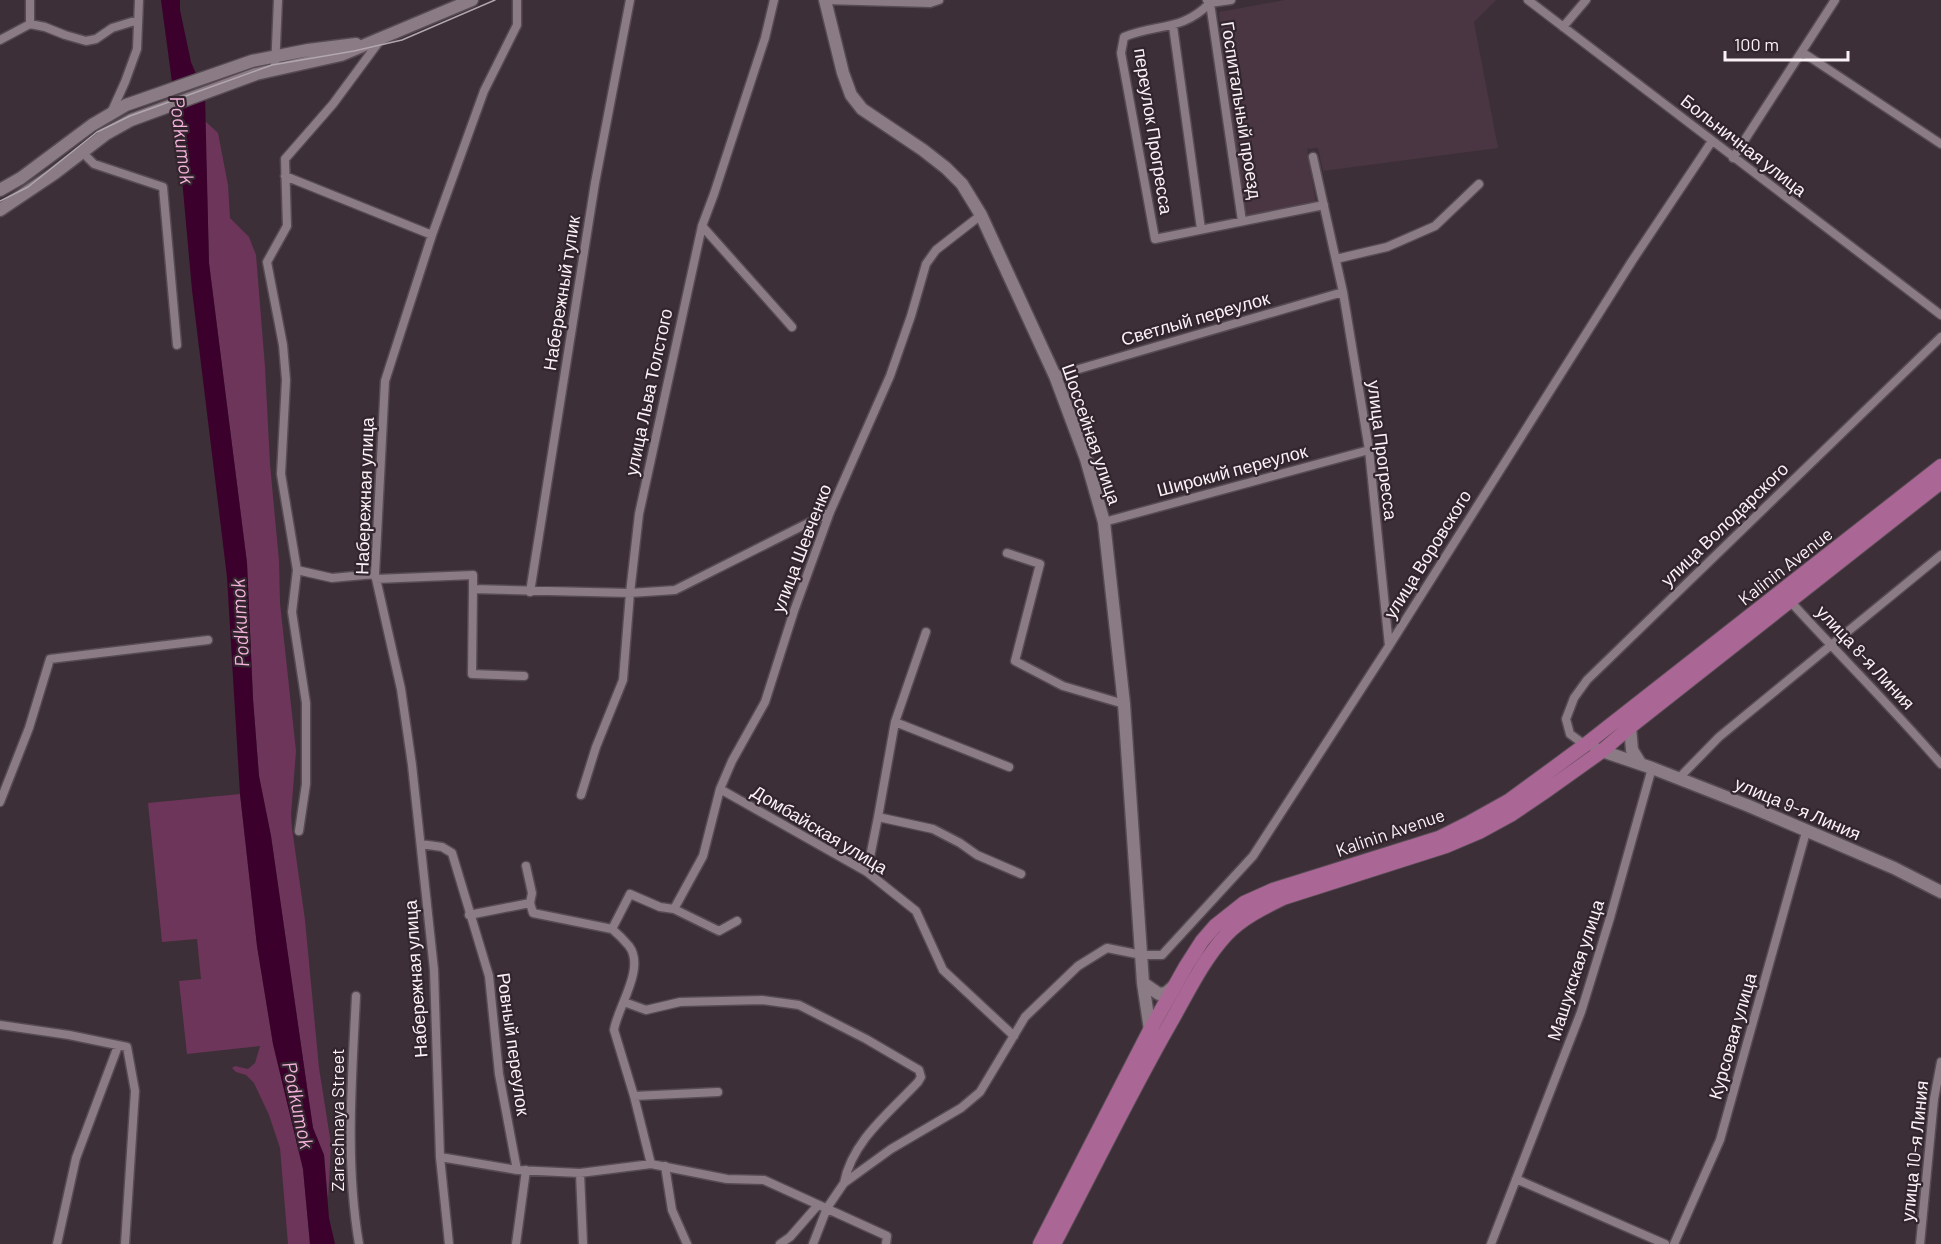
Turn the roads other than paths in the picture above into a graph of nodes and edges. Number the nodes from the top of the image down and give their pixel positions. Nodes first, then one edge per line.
1 (30, 0) edge
2 (139, 0) edge
3 (278, 0) edge
4 (472, 0) edge
5 (517, 0) edge
6 (630, 0) edge
7 (774, 0) edge
8 (825, 0) edge
9 (939, 0) edge
10 (1231, 0) edge
11 (1528, 0) edge
12 (1586, 0) edge
13 (1834, 0) edge
14 (1208, 1) edge
15 (138, 20) junction
16 (30, 24) junction
17 (1173, 26) junction
18 (1563, 27) junction
19 (381, 39) junction
20 (0, 40) edge
21 (1802, 52) junction
22 (276, 55) junction
23 (275, 69) junction
24 (111, 113) junction
25 (1712, 141) junction
26 (1941, 144) edge
27 (82, 152) junction
28 (1313, 157) dead end
29 (1733, 158) junction
30 (285, 176) junction
31 (1479, 184) dead end
32 (0, 190) edge
33 (1324, 205) junction
34 (0, 210) edge
35 (981, 215) junction
36 (1242, 221) junction
37 (702, 226) junction
38 (1202, 229) junction
39 (432, 235) junction
40 (1336, 259) junction
41 (1343, 292) junction
42 (1941, 315) edge
43 (792, 327) dead end
44 (1941, 337) edge
45 (177, 345) dead end
46 (1055, 376) junction
47 (1369, 450) junction
48 (1941, 466) edge
49 (1941, 482) edge
50 (830, 512) junction
51 (1104, 522) junction
52 (1007, 553) dead end
53 (1941, 555) edge
54 (297, 570) junction
55 (375, 577) junction
56 (472, 589) junction
57 (530, 592) junction
58 (630, 593) junction
59 (1790, 600) junction
60 (926, 632) dead end
61 (208, 640) dead end
62 (1389, 646) junction
63 (1831, 646) junction
64 (524, 676) dead end
65 (1124, 704) junction
66 (895, 722) junction
67 (1630, 727) junction
68 (1585, 745) junction
69 (1602, 751) junction
70 (1640, 763) junction
71 (1941, 765) edge
72 (1009, 767) dead end
73 (1652, 768) junction
74 (1679, 778) junction
75 (720, 789) junction
76 (581, 795) dead end
77 (0, 802) edge
78 (879, 817) junction
79 (299, 831) dead end
80 (1806, 832) junction
81 (421, 844) junction
82 (526, 866) dead end
83 (867, 872) junction
84 (1021, 874) dead end
85 (1941, 892) edge
86 (530, 903) junction
87 (674, 909) junction
88 (470, 915) junction
89 (737, 921) dead end
90 (612, 929) junction
91 (1142, 955) junction
92 (1143, 983) junction
93 (1176, 984) junction
94 (356, 996) dead end
95 (624, 1002) junction
96 (0, 1025) edge
97 (1156, 1034) junction
98 (1014, 1036) junction
99 (122, 1046) junction
100 (1941, 1062) edge
101 (718, 1092) dead end
102 (634, 1096) junction
103 (440, 1157) junction
104 (651, 1164) junction
105 (665, 1166) junction
106 (522, 1170) junction
107 (580, 1173) junction
108 (1516, 1179) junction
109 (844, 1183) junction
110 (818, 1205) junction
111 (827, 1208) junction
112 (57, 1244) edge
113 (125, 1244) edge
114 (359, 1244) edge
115 (449, 1244) edge
116 (516, 1244) edge
117 (583, 1244) edge
118 (687, 1244) edge
119 (780, 1244) edge
120 (813, 1244) edge
121 (886, 1244) edge
122 (1040, 1244) edge
123 (1054, 1244) edge
124 (1491, 1244) edge
125 (1665, 1244) edge
126 (1674, 1244) edge
127 (1920, 1244) edge

1 - 16 street
2 - 15 street
3 - 22 street
4 - 19 main road
5 - 39 street, Набережная улица
6 - 57 street, Набережный тупик
7 - 37 street, улица Льва Толстого
8 - 9 street
8 - 35 main road, Шоссейная улица
10 - 14 street
11 - 18 street, Больничная улица
12 - 18 street
13 - 21 street
14 - 17 street
14 - 36 street, Госпитальный проезд
15 - 16 street
15 - 24 street
16 - 20 street
17 - 38 street
17 - 38 street, переулок Прогресса
18 - 25 street, Больничная улица
19 - 22 main road
19 - 23 main road
19 - 30 street
21 - 26 street
21 - 29 street
22 - 23 street
22 - 24 main road
23 - 27 main road
24 - 32 main road
25 - 29 street, Больничная улица
25 - 62 street, улица Воровского
27 - 34 main road
27 - 45 street
28 - 33 street, улица Прогресса
29 - 42 street, Больничная улица
30 - 39 street
30 - 54 street
31 - 40 street
33 - 36 street, переулок Прогресса
33 - 40 street, улица Прогресса
35 - 46 main road, Шоссейная улица
35 - 50 street, улица Шевченко
36 - 38 street, переулок Прогресса
37 - 43 street
37 - 58 street, улица Льва Толстого
39 - 55 street, Набережная улица
40 - 41 street, улица Прогресса
41 - 46 street, Светлый переулок
41 - 47 street, улица Прогресса
44 - 68 street, улица Володарского
46 - 51 main road, Шоссейная улица
47 - 51 street, Широкий переулок
47 - 62 street, улица Прогресса
48 - 68 main road, Kalinin Avenue
49 - 59 main road, Kalinin Avenue
50 - 58 street
50 - 75 street, улица Шевченко
51 - 65 main road, Шоссейная улица
52 - 65 street
53 - 63 street
54 - 55 street
54 - 79 street
55 - 56 street
55 - 81 street, Набережная улица
56 - 57 street
56 - 64 street
57 - 58 street
58 - 76 street, улица Льва Толстого
59 - 63 street, улица 8-я Линия
59 - 67 main road, Kalinin Avenue
60 - 66 street
61 - 77 street
62 - 91 street, улица Воровского
63 - 71 street, улица 8-я Линия
63 - 74 street
65 - 91 main road, Шоссейная улица
66 - 72 street
66 - 78 street
67 - 69 main road, Kalinin Avenue
67 - 70 main road
68 - 69 main road, улица 9-я Линия
68 - 93 main road, Kalinin Avenue
69 - 70 main road, улица 9-я Линия
69 - 97 main road, Kalinin Avenue
70 - 73 main road, улица 9-я Линия
73 - 74 main road, улица 9-я Линия
73 - 108 street, Машукская улица
74 - 80 main road, улица 9-я Линия
75 - 83 street, Домбайская улица
75 - 87 street, улица Шевченко
78 - 83 street
78 - 84 street
80 - 85 main road, улица 9-я Линия
80 - 126 street, Курсовая улица
81 - 88 street, Ровный переулок
81 - 103 street, Набережная улица
82 - 86 street
83 - 98 street, Домбайская улица
86 - 88 street
86 - 90 street
87 - 89 street
87 - 90 street
88 - 106 street, Ровный переулок
90 - 95 street
91 - 92 main road, Шоссейная улица
91 - 98 street
92 - 93 main road
92 - 97 main road, Шоссейная улица
93 - 97 main road, Kalinin Avenue
94 - 114 street, Zarechnaya Street
95 - 102 street
95 - 109 street
96 - 99 street
97 - 122 main road, Kalinin Avenue
97 - 123 main road, Kalinin Avenue
98 - 109 street
99 - 112 street
99 - 113 street
100 - 127 street, улица 10-я Линия
101 - 102 street
102 - 104 street
103 - 106 street
103 - 115 street, Набережная улица
104 - 105 street
104 - 107 street
105 - 110 street
105 - 118 street
106 - 107 street
106 - 116 street, Ровный переулок
107 - 117 street
108 - 124 street, Машукская улица
108 - 125 street
109 - 111 street
110 - 111 street
110 - 119 street
111 - 120 street
111 - 121 street

